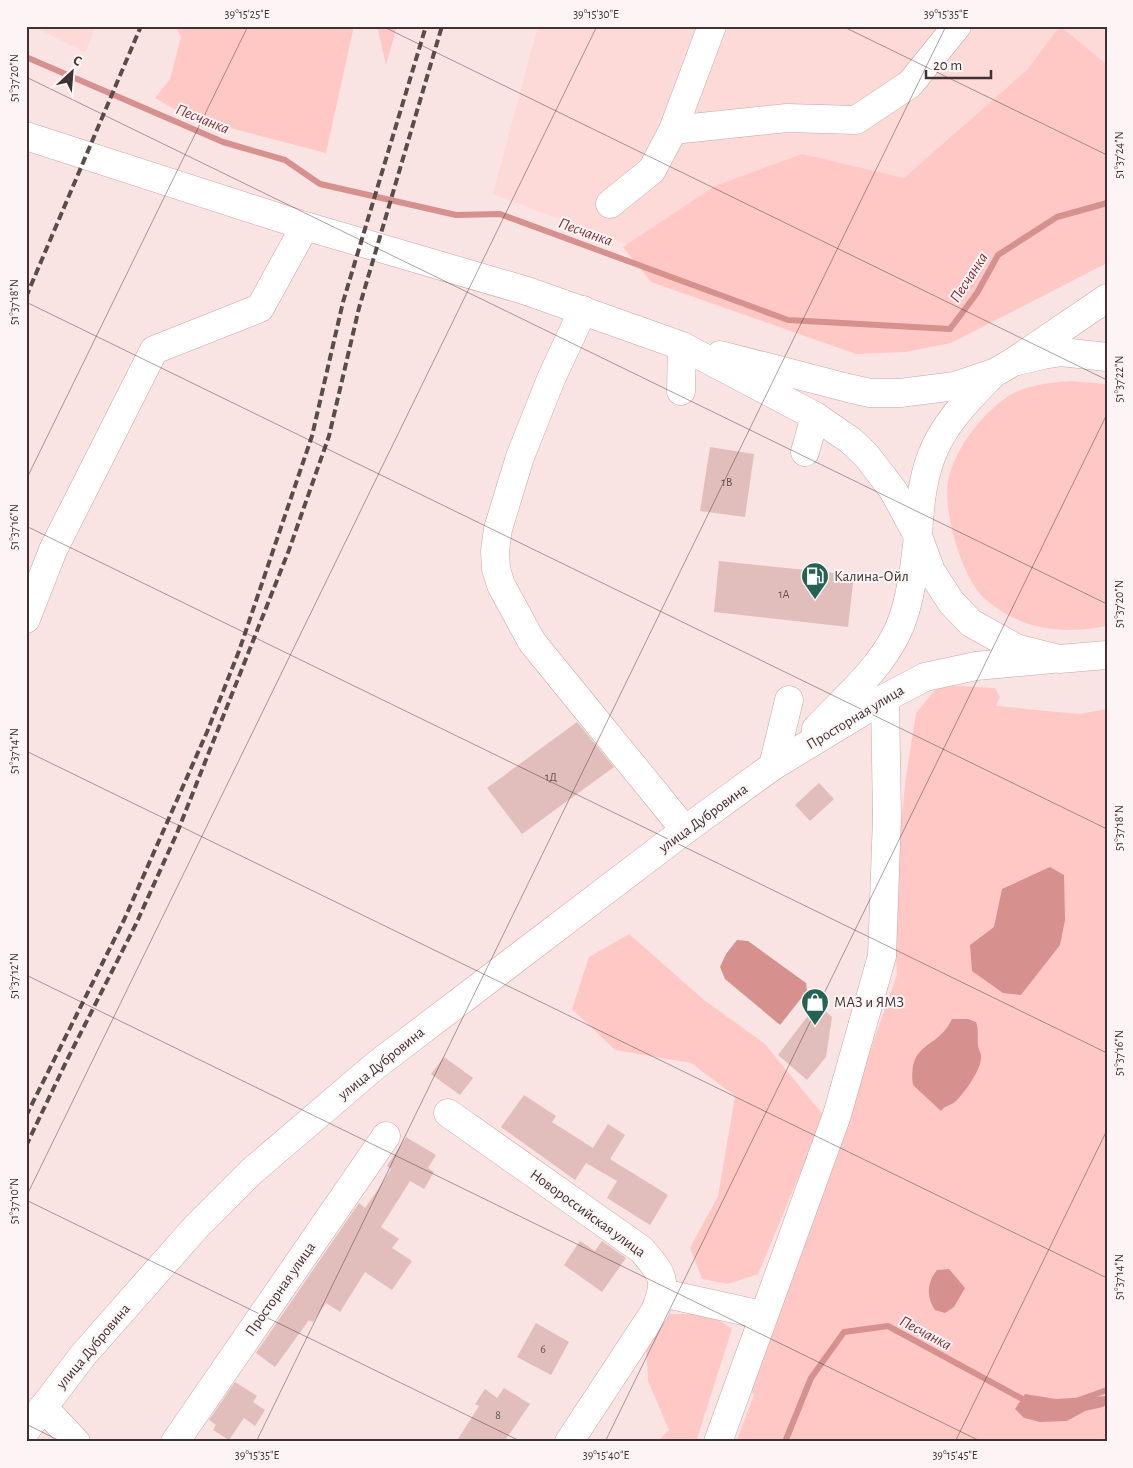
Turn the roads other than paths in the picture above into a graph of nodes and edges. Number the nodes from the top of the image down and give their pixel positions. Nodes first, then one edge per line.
1 (712, 26) edge
2 (957, 26) edge
3 (673, 130) junction
4 (26, 136) edge
5 (610, 204) dead end
6 (305, 226) junction
7 (1107, 298) edge
8 (583, 310) junction
9 (682, 346) junction
10 (1107, 357) edge
11 (1004, 367) junction
12 (681, 392) dead end
13 (815, 416) junction
14 (805, 452) dead end
15 (918, 536) junction
16 (26, 619) edge
17 (1103, 655) edge
18 (1059, 659) junction
19 (885, 698) junction
20 (788, 700) dead end
21 (782, 761) junction
22 (685, 830) junction
23 (448, 1113) dead end
24 (386, 1136) dead end
25 (662, 1293) junction
26 (762, 1315) junction
27 (43, 1407) junction
28 (26, 1430) edge
29 (76, 1442) edge
30 (174, 1442) edge
31 (569, 1442) edge
32 (718, 1442) edge

1 - 3 main road
2 - 3 main road
3 - 5 main road
4 - 6 main road
6 - 8 main road
6 - 16 main road
7 - 11 main road
8 - 9 main road
8 - 22 main road
9 - 11 main road
9 - 12 main road
9 - 13 main road
10 - 11 main road
11 - 15 main road, Просторная улица
13 - 14 main road
13 - 15 main road
15 - 18 main road
15 - 21 main road, Просторная улица
17 - 18 main road, Просторная улица
18 - 19 main road, Просторная улица
19 - 21 main road, Просторная улица
19 - 26 main road
20 - 21 main road
21 - 22 main road, улица Дубровина
22 - 27 main road, улица Дубровина
23 - 25 main road, Новороссийская улица
24 - 30 main road, Просторная улица
25 - 26 main road
25 - 31 main road
26 - 32 main road
27 - 28 main road, улица Дубровина
27 - 29 main road

